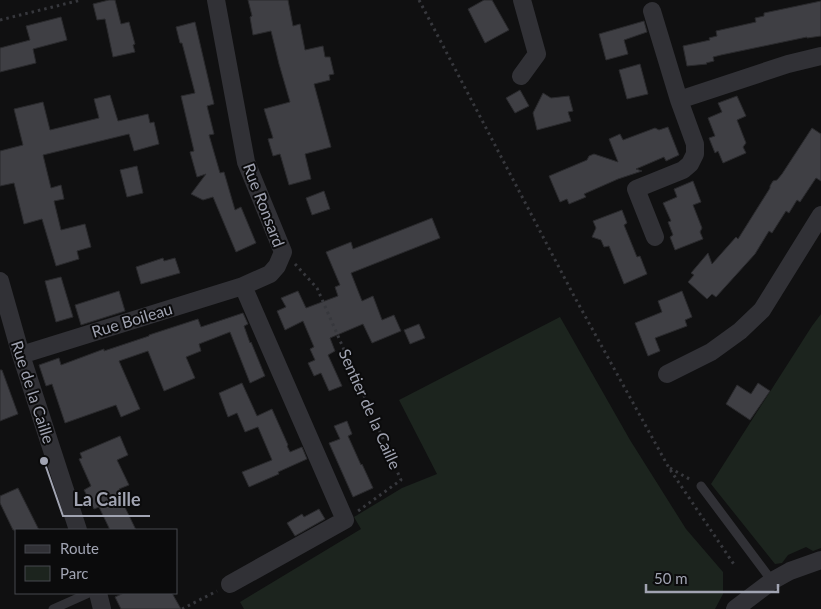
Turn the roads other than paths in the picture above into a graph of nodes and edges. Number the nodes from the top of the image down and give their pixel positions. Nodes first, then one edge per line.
1 (216, 0) edge
2 (522, 0) edge
3 (652, 12) dead end
4 (821, 56) edge
5 (521, 76) dead end
6 (680, 100) junction
7 (821, 215) edge
8 (655, 237) dead end
9 (0, 281) edge
10 (243, 286) junction
11 (21, 355) junction
12 (667, 374) dead end
13 (701, 486) road end
14 (78, 529) edge
15 (821, 560) edge
16 (772, 581) junction
17 (230, 584) road end
18 (87, 594) edge
19 (98, 594) edge
20 (53, 609) edge
21 (102, 609) edge
22 (736, 609) edge

1 - 10 street, Rue Ronsard
2 - 5 street
3 - 6 street
4 - 6 street
6 - 8 street
7 - 12 street
9 - 11 street, Rue de la Caille
10 - 11 street, Rue Boileau
10 - 17 street
11 - 14 street, Rue de la Caille
13 - 16 lane
15 - 16 street
16 - 22 street
18 - 20 lane
19 - 21 street

